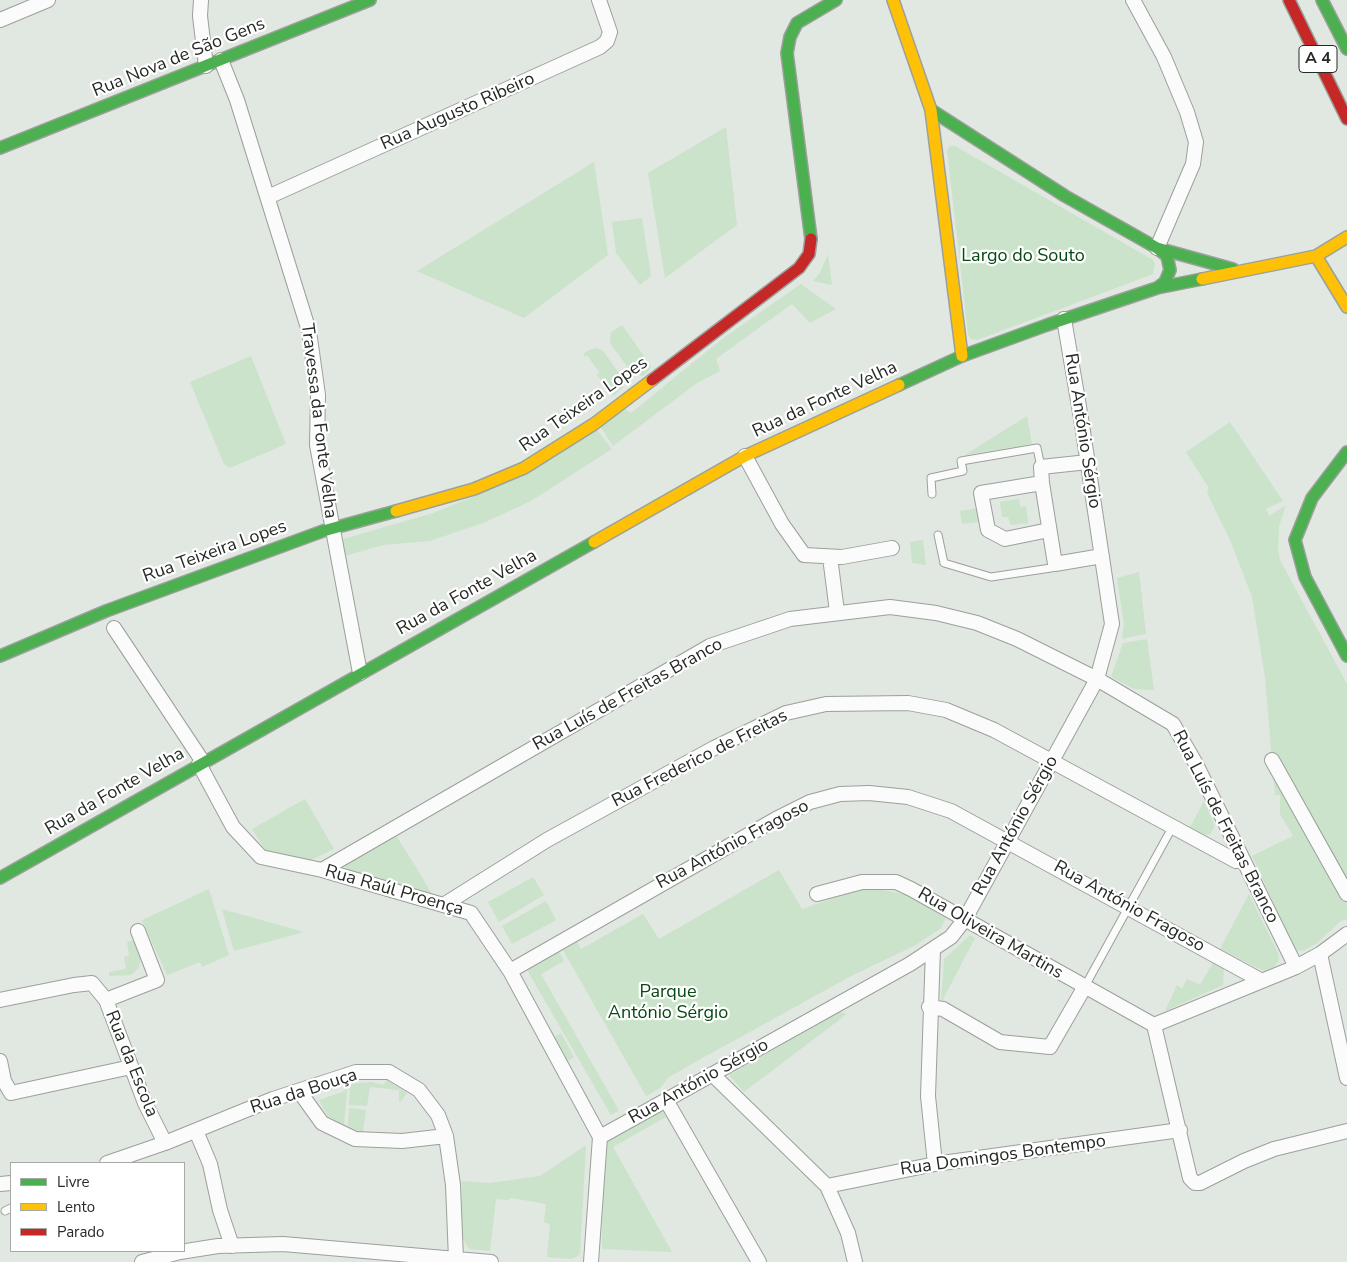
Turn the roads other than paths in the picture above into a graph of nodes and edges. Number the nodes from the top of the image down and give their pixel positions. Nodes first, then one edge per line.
1 (48, 0) edge
2 (202, 0) edge
3 (370, 0) edge
4 (599, 0) edge
5 (836, 0) edge
6 (893, 0) edge
7 (1133, 0) edge
8 (1289, 0) edge
9 (1322, 0) edge
10 (0, 20) edge
11 (1347, 49) edge
12 (221, 60) junction
13 (206, 66) junction
14 (931, 110) junction
15 (1347, 119) edge
16 (952, 125) junction
17 (934, 139) junction
18 (1, 150) edge
19 (268, 197) junction
20 (1347, 237) edge
21 (1158, 248) junction
22 (1316, 256) junction
23 (1237, 270) junction
24 (1157, 288) junction
25 (1347, 307) edge
26 (1064, 319) junction
27 (962, 356) junction
28 (1347, 452) edge
29 (745, 456) junction
30 (1088, 462) junction
31 (1041, 467) junction
32 (1042, 483) junction
33 (932, 494) dead end
34 (332, 529) junction
35 (1049, 530) junction
36 (938, 535) dead end
37 (892, 548) dead end
38 (1102, 556) junction
39 (830, 557) junction
40 (1055, 564) junction
41 (837, 612) junction
42 (114, 628) dead end
43 (0, 656) edge
44 (1347, 656) edge
45 (360, 673) junction
46 (1097, 679) junction
47 (1272, 760) dead end
48 (1052, 761) junction
49 (201, 763) junction
50 (1173, 826) junction
51 (1008, 841) junction
52 (1243, 860) junction
53 (322, 870) junction
54 (0, 878) edge
55 (818, 894) dead end
56 (1347, 894) edge
57 (445, 904) junction
58 (1129, 907) junction
59 (965, 919) junction
60 (138, 931) dead end
61 (1347, 934) edge
62 (933, 949) junction
63 (1320, 954) junction
64 (1296, 967) junction
65 (510, 971) junction
66 (1262, 981) junction
67 (1084, 988) junction
68 (0, 1000) edge
69 (106, 1000) junction
70 (929, 1008) junction
71 (1154, 1025) junction
72 (0, 1061) edge
73 (130, 1067) junction
74 (712, 1074) junction
75 (1347, 1078) edge
76 (299, 1091) junction
77 (666, 1100) junction
78 (1180, 1130) junction
79 (196, 1131) junction
80 (1347, 1131) edge
81 (446, 1136) junction
82 (600, 1137) junction
83 (165, 1143) junction
84 (110, 1162) edge
85 (935, 1164) junction
86 (827, 1186) junction
87 (232, 1246) junction
88 (185, 1251) edge
89 (180, 1252) edge
90 (375, 1257) edge
91 (456, 1259) junction
92 (142, 1262) edge
93 (491, 1262) edge
94 (591, 1262) edge
95 (759, 1262) edge
96 (855, 1262) edge

1 - 10 street
2 - 13 street
3 - 12 main road, Rua Nova de São Gens
4 - 19 street, Rua Augusto Ribeiro
5 - 34 main road, Rua Teixeira Lopes
6 - 14 main road
7 - 21 street
8 - 15 main road, A 4
9 - 11 main road, A 4
12 - 13 main road, Rua Nova de São Gens
12 - 19 street, Travessa da Fonte Velha
13 - 18 main road, Rua Nova de São Gens
14 - 16 main road
14 - 17 main road
16 - 17 main road
16 - 21 main road
17 - 27 main road
19 - 34 street, Travessa da Fonte Velha
20 - 22 main road
21 - 23 main road
21 - 24 main road
22 - 23 main road
22 - 25 main road
23 - 24 main road
24 - 26 main road
26 - 27 main road
26 - 30 street, Rua António Sérgio
27 - 29 main road, Rua da Fonte Velha
28 - 44 main road
29 - 39 street
29 - 45 main road, Rua da Fonte Velha
30 - 31 street
30 - 38 street, Rua António Sérgio
31 - 32 street
31 - 33 lane
32 - 35 street
32 - 35 street
34 - 43 main road, Rua Teixeira Lopes
34 - 45 street, Travessa da Fonte Velha
35 - 40 street
36 - 40 lane
37 - 39 street
38 - 40 street
38 - 46 street, Rua António Sérgio
39 - 41 street
41 - 46 street, Rua Luís de Freitas Branco
41 - 53 street, Rua Luís de Freitas Branco
42 - 49 street, Rua Raúl Proença
45 - 49 main road, Rua da Fonte Velha
46 - 48 street, Rua António Sérgio
46 - 52 street, Rua Luís de Freitas Branco
47 - 56 street
48 - 50 street, Rua Frederico de Freitas
48 - 51 street, Rua António Sérgio
48 - 57 street, Rua Frederico de Freitas
49 - 53 street, Rua Raúl Proença
49 - 54 main road, Rua da Fonte Velha
50 - 52 street, Rua Frederico de Freitas
50 - 58 lane
51 - 58 street, Rua António Fragoso
51 - 59 street, Rua António Sérgio
51 - 65 street, Rua António Fragoso
52 - 64 street, Rua Luís de Freitas Branco
53 - 57 street, Rua Raúl Proença
55 - 59 street, Rua Oliveira Martins
57 - 65 street, Rua Raúl Proença
58 - 66 street, Rua António Fragoso
58 - 67 lane
59 - 62 street, Rua António Sérgio
59 - 67 street, Rua Oliveira Martins
60 - 69 street, Rua da Escola
61 - 63 street
62 - 70 street
62 - 74 street, Rua António Sérgio
63 - 64 street
63 - 75 street
64 - 66 street
65 - 82 street, Rua Raúl Proença
66 - 71 street
67 - 70 street
67 - 71 street, Rua Oliveira Martins
68 - 69 street
69 - 73 street, Rua da Escola
70 - 85 street
71 - 78 street
72 - 73 street
73 - 83 street, Rua da Escola
74 - 77 street, Rua António Sérgio
74 - 86 street
76 - 79 street, Rua da Bouça
76 - 81 street
76 - 81 street, Rua da Bouça
77 - 82 street, Rua António Sérgio
77 - 95 street
78 - 80 street
78 - 85 street, Rua Domingos Bontempo
79 - 83 street, Rua da Bouça
79 - 87 street
81 - 91 street, Rua da Bouça
82 - 94 street
83 - 84 street, Rua da Bouça
85 - 86 street, Rua Domingos Bontempo
86 - 96 street
87 - 88 street
87 - 90 street
89 - 92 street
90 - 91 street
91 - 93 street

